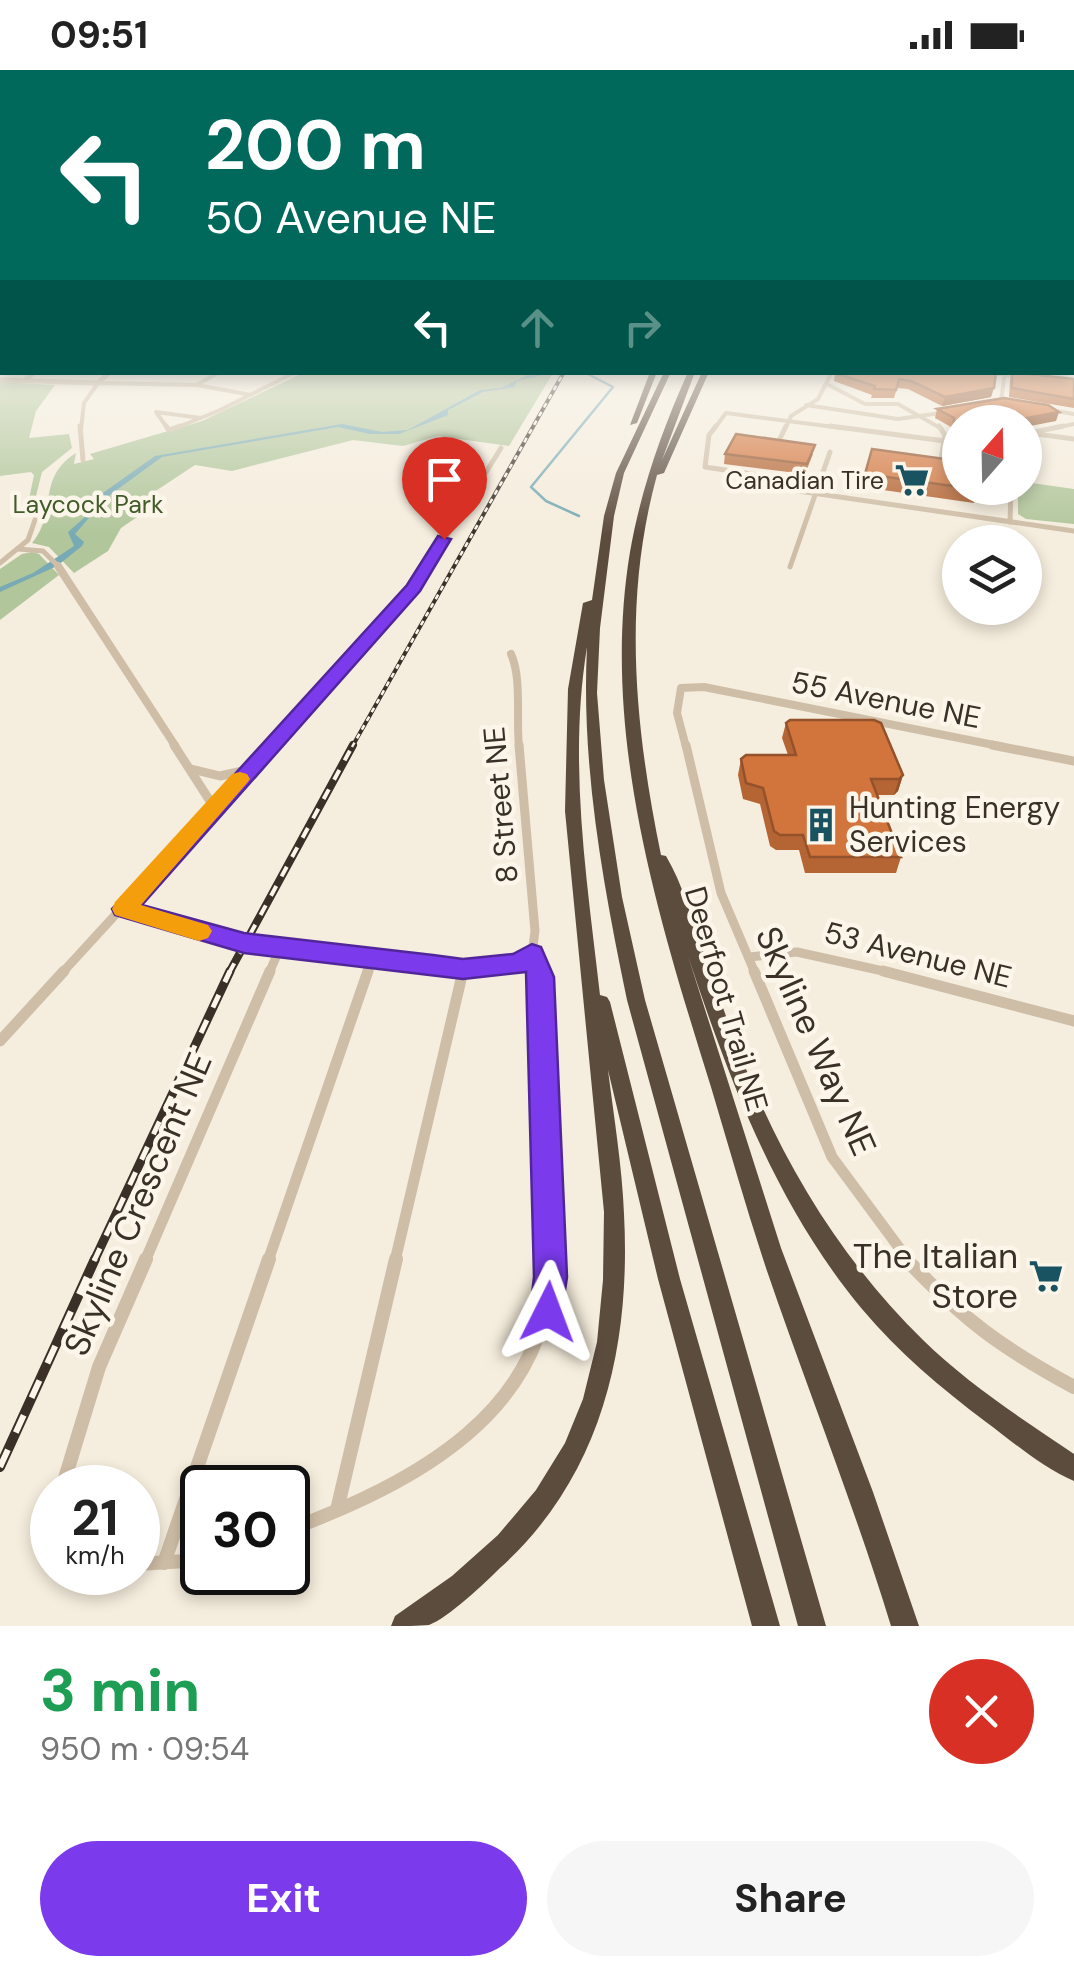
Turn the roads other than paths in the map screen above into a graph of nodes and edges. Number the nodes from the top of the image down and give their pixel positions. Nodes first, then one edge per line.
1 (94, 390) edge
2 (224, 390) edge
3 (260, 390) edge
4 (647, 390) edge
5 (659, 390) edge
6 (684, 390) edge
7 (697, 390) edge
8 (823, 390) edge
9 (837, 390) edge
10 (1002, 390) edge
11 (251, 394) junction
12 (1002, 401) junction
13 (986, 404) edge
14 (1011, 404) edge
15 (806, 406) junction
16 (1042, 409) edge
17 (942, 412) edge
18 (1074, 414) edge
19 (923, 416) junction
20 (200, 418) junction
21 (894, 419) junction
22 (788, 421) junction
23 (1074, 424) edge
24 (942, 429) edge
25 (1042, 430) edge
26 (890, 434) junction
27 (1042, 435) edge
28 (1074, 439) edge
29 (942, 441) edge
30 (777, 445) edge
31 (501, 448) dead end
32 (630, 449) junction
33 (830, 452) dead end
34 (942, 454) edge
35 (82, 460) dead end
36 (940, 467) edge
37 (756, 485) dead end
38 (818, 488) junction
39 (1010, 505) edge
40 (36, 517) dead end
41 (1010, 522) junction
42 (1074, 532) edge
43 (640, 534) junction
44 (608, 537) junction
45 (18, 549) junction
46 (1, 561) edge
47 (790, 566) dead end
48 (66, 574) joint
49 (512, 654) dead end
50 (689, 686) joint
51 (1074, 760) edge
52 (192, 769) junction
53 (248, 769) junction
54 (218, 804) junction
55 (572, 811) junction
56 (650, 838) junction
57 (124, 909) junction
58 (280, 948) junction
59 (532, 954) junction
60 (372, 958) junction
61 (749, 958) junction
62 (463, 969) junction
63 (1074, 1020) edge
64 (0, 1041) edge
65 (1074, 1387) edge
66 (69, 1465) edge
67 (1074, 1470) edge
68 (337, 1510) junction
69 (310, 1521) edge
70 (180, 1562) edge
71 (160, 1563) edge
72 (164, 1563) junction
73 (405, 1626) edge
74 (766, 1626) edge
75 (812, 1626) edge
76 (905, 1626) edge

1 - 35 street
2 - 11 street
3 - 11 street
4 - 32 highway
5 - 32 highway
6 - 43 highway, Deerfoot Trail NE
7 - 43 highway
8 - 15 street
9 - 19 street
10 - 12 street
11 - 20 street
12 - 13 street
12 - 14 street
15 - 21 street
15 - 22 street
16 - 18 street
17 - 19 street
19 - 21 street
19 - 24 street
20 - 20 street
21 - 26 street
22 - 26 street
22 - 30 street
22 - 38 street
23 - 25 street
26 - 29 street
27 - 28 street
31 - 53 street
32 - 44 highway
33 - 38 street
34 - 36 street
37 - 38 street
38 - 41 street
38 - 47 street
39 - 41 street
40 - 45 street
41 - 42 street
43 - 56 highway, Deerfoot Trail NE
44 - 55 highway
44 - 75 highway
45 - 46 street
45 - 48 street
48 - 52 street
49 - 59 street, 8 Street NE
50 - 51 street, 55 Avenue NE
50 - 61 street, Skyline Way NE
52 - 53 street
52 - 54 street
53 - 54 street
54 - 57 street
55 - 73 highway
55 - 74 highway
56 - 67 highway
56 - 76 highway, Deerfoot Trail NE
57 - 58 street
57 - 64 street
58 - 60 street
58 - 66 street, Skyline Crescent NE
59 - 62 street
59 - 68 street
60 - 62 street
60 - 72 street
61 - 63 street, 53 Avenue NE
61 - 65 street, Skyline Way NE
62 - 68 street
68 - 69 street
70 - 72 street
71 - 72 street

